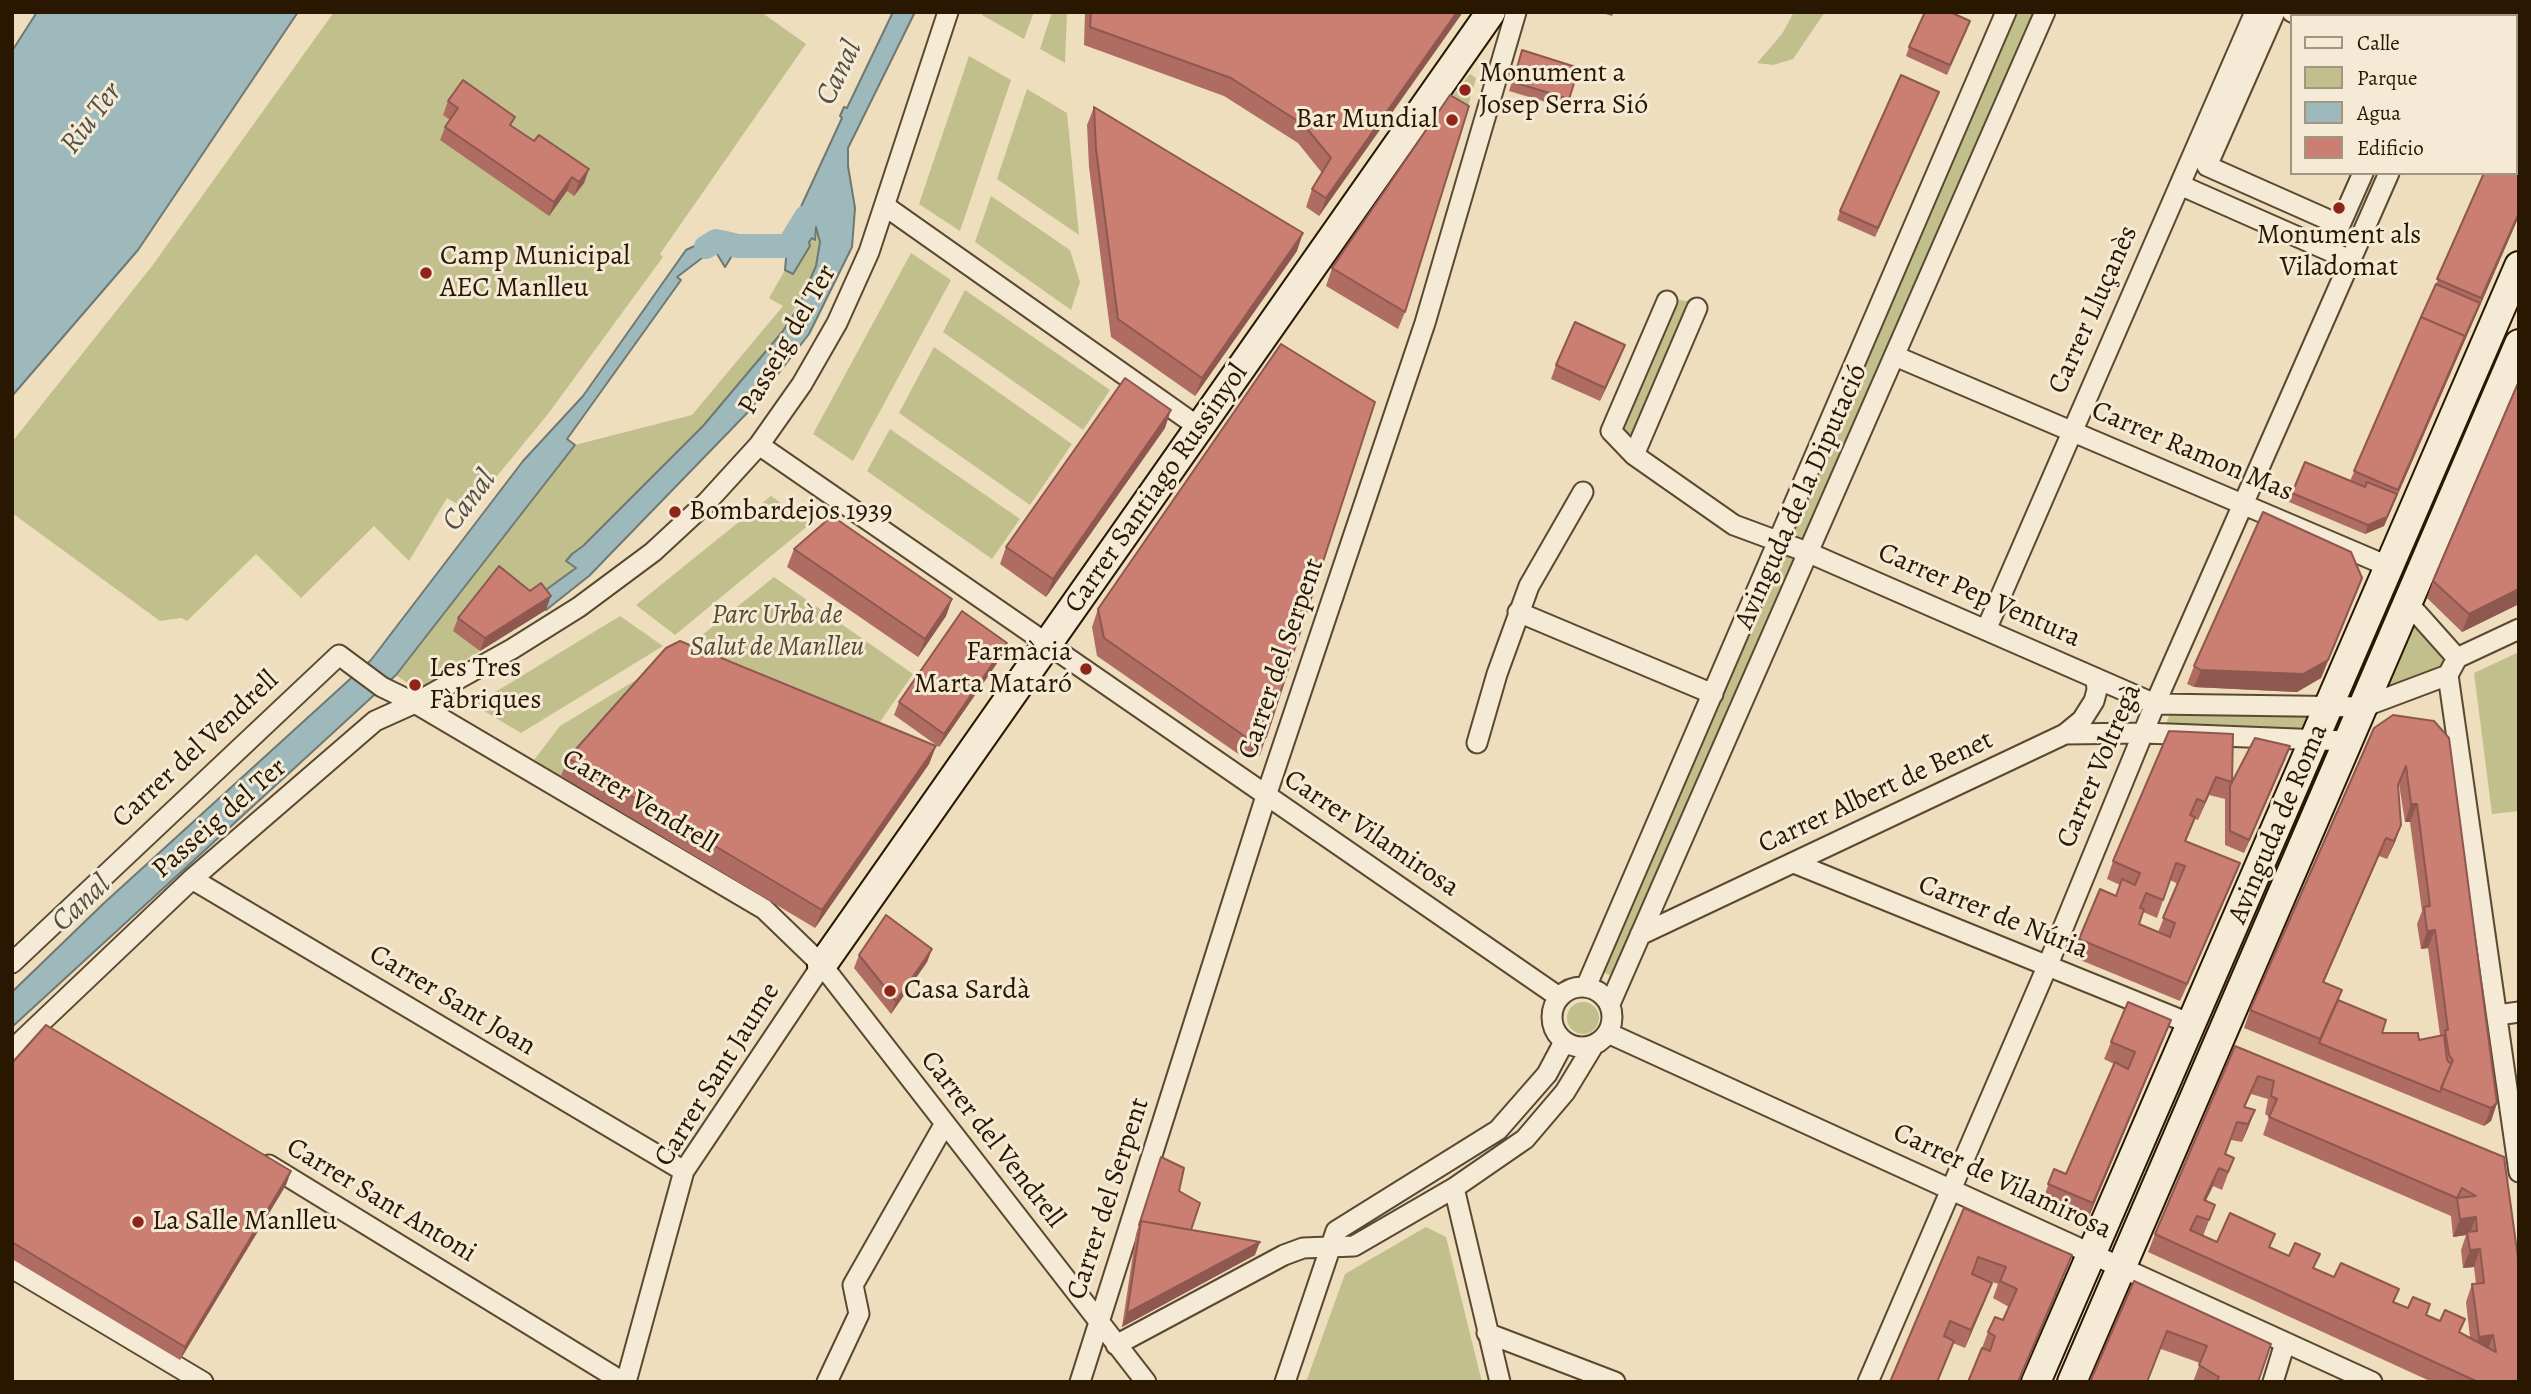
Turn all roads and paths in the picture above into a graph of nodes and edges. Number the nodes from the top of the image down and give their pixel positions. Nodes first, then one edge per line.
1 (948, 12) edge
2 (1491, 12) edge
3 (1516, 12) edge
4 (2006, 12) edge
5 (2045, 12) edge
6 (2255, 12) edge
7 (2275, 12) edge
8 (2362, 175) edge
9 (2388, 175) edge
10 (2180, 185) junction
11 (885, 206) junction
12 (2350, 260) junction
13 (2519, 266) edge
14 (1667, 300) dead end
15 (1697, 308) dead end
16 (2519, 344) edge
17 (1895, 356) junction
18 (1200, 428) junction
19 (2071, 431) junction
20 (759, 444) junction
21 (1634, 455) junction
22 (1583, 492) dead end
23 (2244, 506) junction
24 (1779, 543) junction
25 (1807, 552) junction
26 (2390, 567) junction
27 (2407, 603) junction
28 (1518, 612) junction
29 (2519, 629) edge
30 (1986, 630) junction
31 (1049, 643) junction
32 (2452, 666) junction
33 (2096, 678) junction
34 (1713, 694) junction
35 (415, 703) junction
36 (2155, 704) junction
37 (2363, 707) junction
38 (2329, 708) junction
39 (2144, 733) junction
40 (2065, 734) junction
41 (2316, 739) junction
42 (2348, 741) junction
43 (1477, 743) dead end
44 (1266, 796) junction
45 (1794, 863) junction
46 (192, 879) junction
47 (1640, 934) junction
48 (12, 963) edge
49 (822, 965) junction
50 (2047, 967) junction
51 (1586, 987) junction
52 (1559, 997) junction
53 (1610, 1004) junction
54 (2519, 1012) edge
55 (2498, 1015) junction
56 (38, 1023) junction
57 (2191, 1024) junction
58 (62, 1038) edge
59 (1600, 1039) junction
60 (1564, 1042) junction
61 (12, 1050) edge
62 (944, 1125) junction
63 (2493, 1154) edge
64 (253, 1155) edge
65 (2518, 1167) edge
66 (684, 1171) junction
67 (1952, 1187) junction
68 (1454, 1188) junction
69 (1332, 1245) junction
70 (2090, 1254) junction
71 (12, 1268) edge
72 (2121, 1268) junction
73 (1099, 1322) junction
74 (1487, 1333) junction
75 (2286, 1343) junction
76 (1116, 1345) junction
77 (203, 1382) edge
78 (624, 1382) edge
79 (827, 1382) edge
80 (1080, 1382) edge
81 (1146, 1382) edge
82 (1285, 1382) edge
83 (1500, 1382) edge
84 (1615, 1382) edge
85 (1868, 1382) edge
86 (2036, 1382) edge
87 (2072, 1382) edge
88 (2273, 1382) edge
89 (2372, 1382) edge

1 - 11 street, Passeig del Ter
2 - 18 street, Carrer Santiago Russinyol
3 - 44 street, Carrer del Serpent
4 - 24 street, Avinguda de la Diputació
5 - 17 street, Avinguda de la Diputació
6 - 10 street, Carrer Lluçanès
7 - 8 street
9 - 12 street, Carrer Voltregà
10 - 12 street
10 - 19 street, Carrer Lluçanès
11 - 18 street
11 - 20 street, Passeig del Ter
12 - 23 street, Carrer Voltregà
13 - 26 street, Avinguda de Roma
14 - 21 street, Carrer Pep Ventura
15 - 21 street
16 - 27 street, Avinguda de Roma
17 - 19 street, Carrer Ramon Mas
17 - 25 street, Avinguda de la Diputació
18 - 31 street, Carrer Santiago Russinyol
19 - 23 street, Carrer Ramon Mas
19 - 30 street, Carrer Lluçanès
20 - 31 street, Carrer Vilamirosa
20 - 35 street, Passeig del Ter
21 - 24 street, Carrer Pep Ventura
22 - 28 street
23 - 26 street, Carrer Ramon Mas
23 - 36 street, Carrer Voltregà
24 - 25 street, Carrer Pep Ventura
24 - 34 street, Avinguda de la Diputació
25 - 30 street, Carrer Pep Ventura
25 - 47 street, Avinguda de la Diputació
26 - 38 street, Avinguda de Roma
27 - 32 street
27 - 37 street, Avinguda de Roma
28 - 34 street
28 - 43 street
29 - 32 street
30 - 33 street, Carrer Pep Ventura
31 - 44 street, Carrer Vilamirosa
31 - 49 street, Carrer Santiago Russinyol
32 - 37 street
32 - 55 street
33 - 36 street, Carrer Pep Ventura
33 - 40 street
34 - 51 street, Avinguda de la Diputació
35 - 46 street, Passeig del Ter
35 - 48 street, Carrer del Vendrell
35 - 49 street, Carrer Vendrell
36 - 38 street
36 - 39 street, Carrer Voltregà
37 - 38 street
37 - 42 street, Avinguda de Roma
38 - 41 street, Avinguda de Roma
39 - 40 street, Carrer Albert de Benet
39 - 41 street, Carrer Albert de Benet
39 - 50 street, Carrer Voltregà
40 - 45 street, Carrer Albert de Benet
41 - 42 street, Carrer Albert de Benet
41 - 57 street, Avinguda de Roma
42 - 72 street, Avinguda de Roma
44 - 52 street, Carrer Vilamirosa
44 - 73 street, Carrer del Serpent
45 - 47 street, Carrer Albert de Benet
45 - 50 street, Carrer de Núria
46 - 56 street, Passeig del Ter
46 - 66 street, Carrer Sant Joan
47 - 53 street, Avinguda de la Diputació
49 - 62 street, Carrer del Vendrell
49 - 66 street, Carrer Sant Jaume
50 - 57 street, Carrer de Núria
50 - 67 street, Carrer Voltregà
51 - 52 street
51 - 53 street
52 - 60 street
53 - 59 street
54 - 55 street
55 - 65 street
56 - 58 street
56 - 61 street, Passeig del Ter
57 - 70 street, Avinguda de Roma
59 - 60 street
59 - 67 street, Carrer de Vilamirosa
59 - 68 street
60 - 69 street
62 - 73 street, Carrer del Vendrell
62 - 79 street
63 - 65 street
64 - 78 street, Carrer Sant Antoni
66 - 78 street, Carrer Sant Jaume
67 - 70 street, Carrer de Vilamirosa
67 - 85 street, Carrer Voltregà
68 - 69 street
68 - 74 street
69 - 76 street
69 - 82 street
70 - 72 street, Carrer de Vilamirosa
70 - 86 street, Avinguda de Roma
71 - 77 street
72 - 75 street, Carrer de Vilamirosa
72 - 87 street, Avinguda de Roma
73 - 76 street, Carrer del Vendrell
73 - 80 street, Carrer del Serpent
74 - 83 street
74 - 84 street
75 - 88 street
75 - 89 street, Carrer de Vilamirosa
76 - 81 street, Carrer del Vendrell

